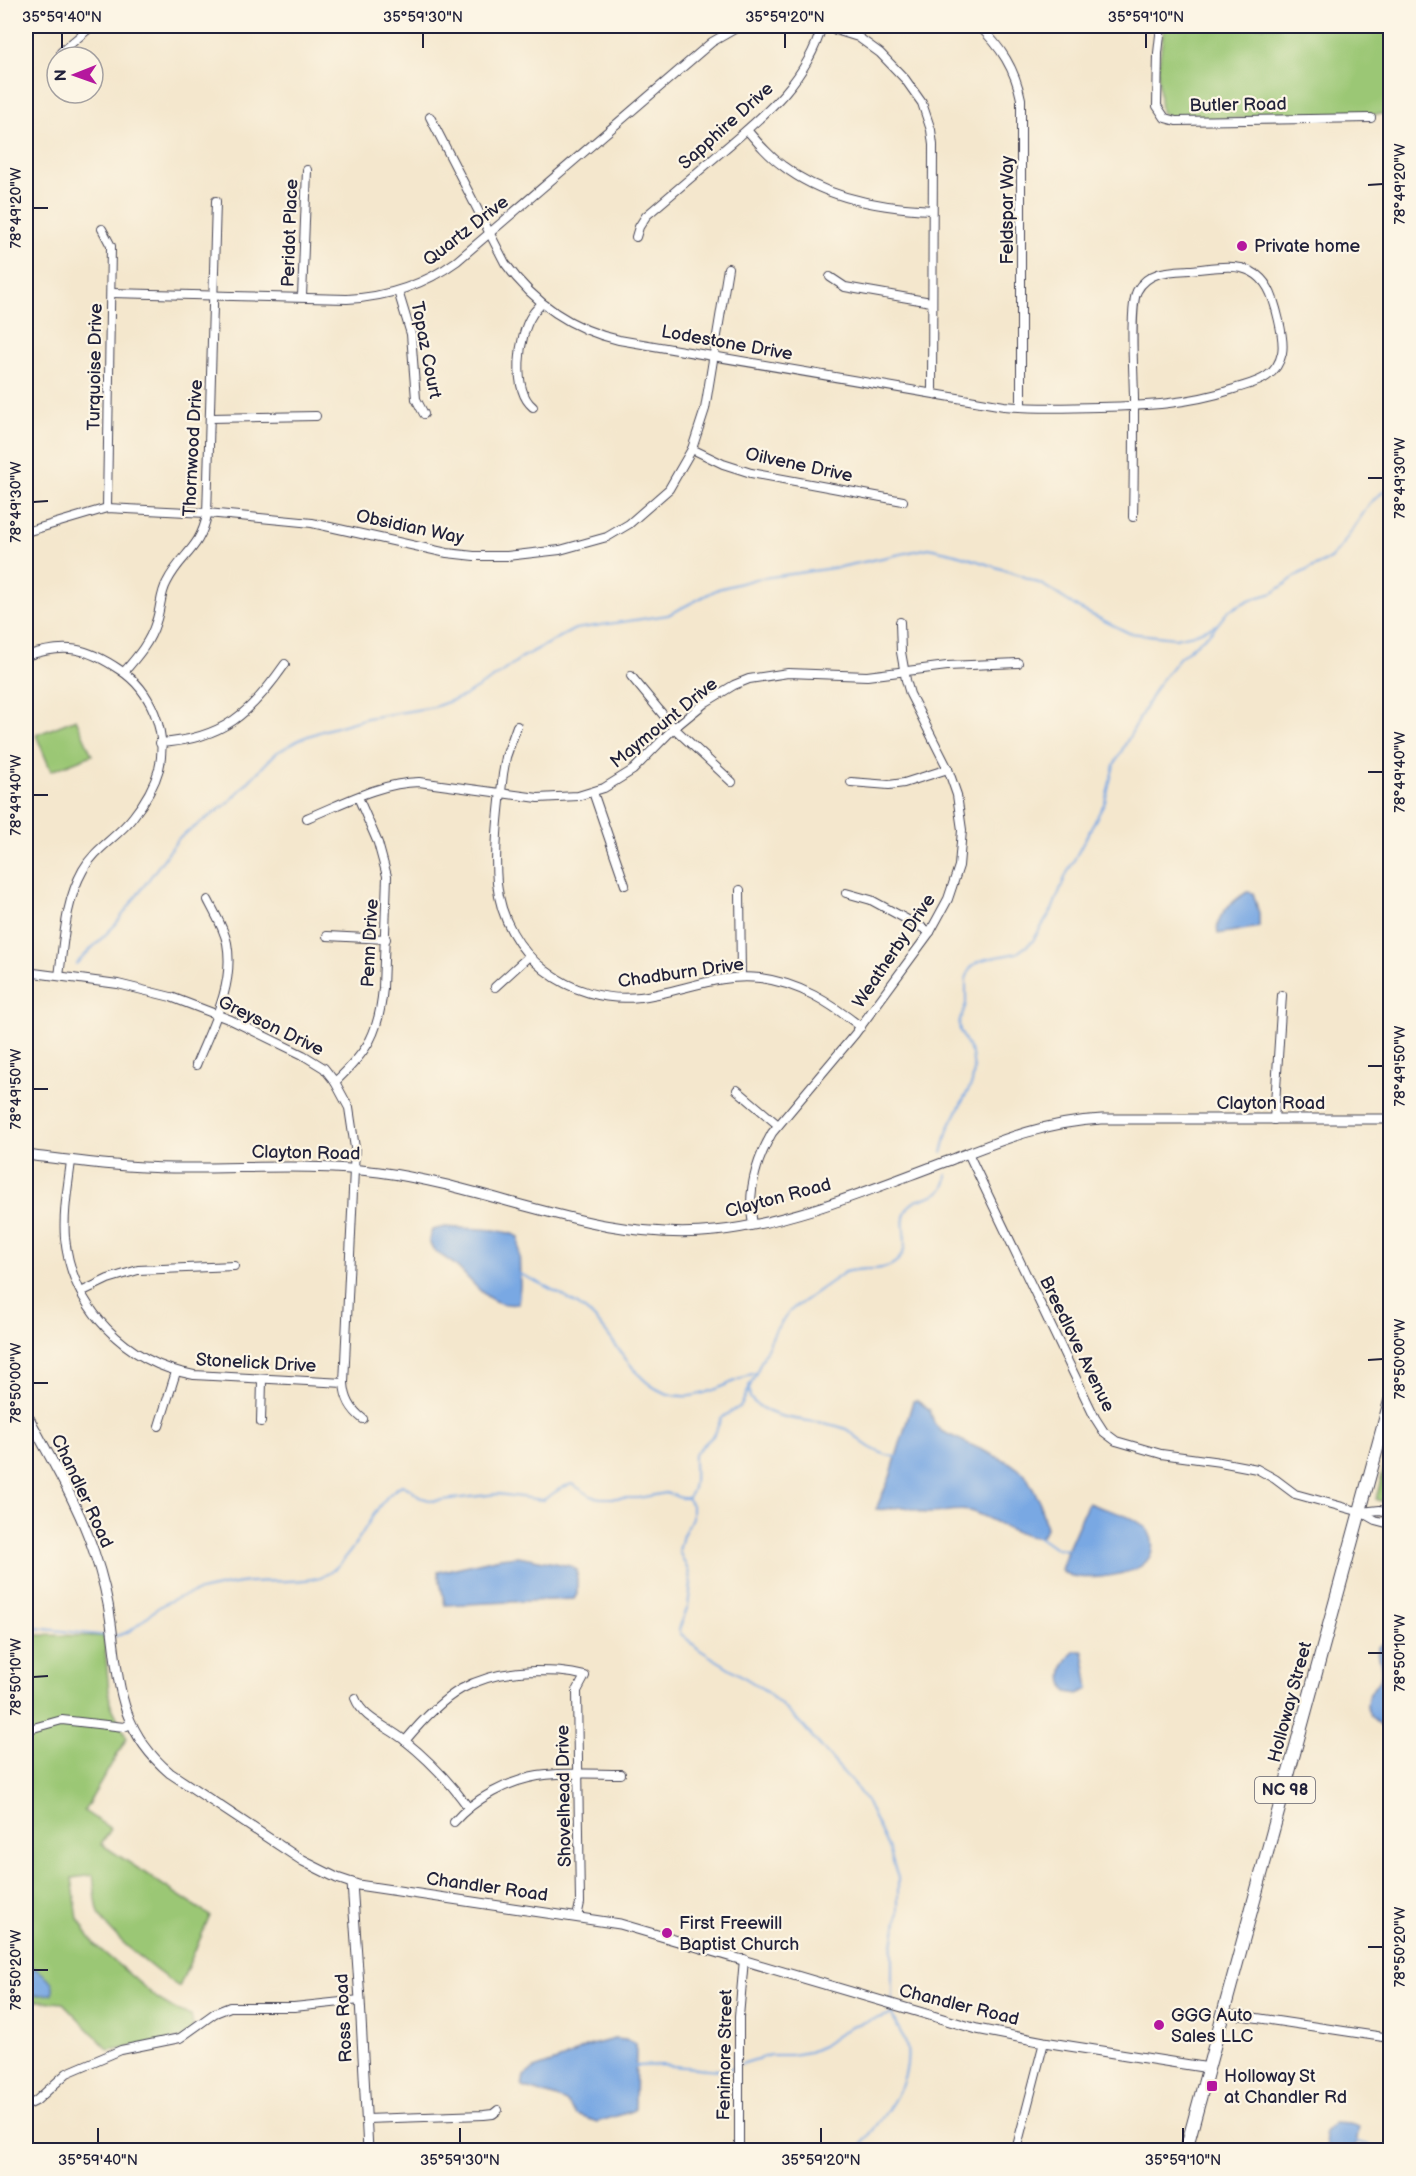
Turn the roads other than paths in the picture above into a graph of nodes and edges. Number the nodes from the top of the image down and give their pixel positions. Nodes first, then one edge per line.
1 (92, 26) edge
2 (740, 26) edge
3 (823, 26) edge
4 (979, 26) edge
5 (1161, 26) edge
6 (69, 45) edge
7 (430, 117) dead end
8 (1371, 118) dead end
9 (747, 130) junction
10 (307, 170) dead end
11 (216, 201) dead end
12 (932, 210) junction
13 (102, 230) dead end
14 (490, 234) junction
15 (636, 237) dead end
16 (728, 268) dead end
17 (830, 277) dead end
18 (398, 291) junction
19 (111, 293) junction
20 (214, 295) junction
21 (302, 297) junction
22 (932, 302) junction
23 (541, 304) junction
24 (713, 357) junction
25 (932, 393) junction
26 (1134, 406) junction
27 (533, 407) dead end
28 (1021, 407) junction
29 (424, 414) dead end
30 (316, 416) dead end
31 (211, 418) junction
32 (692, 449) junction
33 (903, 501) dead end
34 (107, 508) junction
35 (207, 513) junction
36 (1133, 517) dead end
37 (26, 532) edge
38 (900, 622) dead end
39 (26, 656) edge
40 (1018, 663) dead end
41 (285, 664) dead end
42 (904, 671) junction
43 (124, 672) junction
44 (631, 676) dead end
45 (517, 726) dead end
46 (674, 728) junction
47 (160, 743) junction
48 (948, 769) junction
49 (732, 782) dead end
50 (851, 782) dead end
51 (593, 792) junction
52 (501, 793) junction
53 (358, 796) junction
54 (308, 818) dead end
55 (626, 885) dead end
56 (740, 890) dead end
57 (846, 893) dead end
58 (208, 900) dead end
59 (930, 932) junction
60 (327, 936) dead end
61 (386, 939) junction
62 (529, 956) junction
63 (26, 972) edge
64 (59, 976) junction
65 (741, 977) junction
66 (495, 987) dead end
67 (1282, 995) dead end
68 (217, 1015) junction
69 (861, 1027) junction
70 (196, 1065) dead end
71 (335, 1082) junction
72 (737, 1090) dead end
73 (1390, 1119) edge
74 (1274, 1120) junction
75 (778, 1125) junction
76 (968, 1153) junction
77 (26, 1155) edge
78 (71, 1161) junction
79 (355, 1169) junction
80 (753, 1225) junction
81 (234, 1266) dead end
82 (81, 1292) junction
83 (176, 1372) junction
84 (262, 1380) junction
85 (344, 1383) junction
86 (1390, 1401) edge
87 (26, 1412) edge
88 (363, 1419) dead end
89 (261, 1422) dead end
90 (159, 1426) dead end
91 (1360, 1512) junction
92 (1390, 1513) edge
93 (1390, 1524) edge
94 (355, 1698) dead end
95 (131, 1724) junction
96 (26, 1730) edge
97 (405, 1741) junction
98 (578, 1774) junction
99 (621, 1774) dead end
100 (468, 1807) junction
101 (454, 1822) dead end
102 (352, 1883) junction
103 (577, 1917) junction
104 (744, 1959) junction
105 (360, 2000) junction
106 (1224, 2013) junction
107 (1390, 2038) edge
108 (1044, 2042) junction
109 (1209, 2068) junction
110 (26, 2106) edge
111 (498, 2110) dead end
112 (366, 2119) junction
113 (368, 2151) edge
114 (739, 2151) edge
115 (1016, 2151) edge
116 (1186, 2151) edge

1 - 6 street
2 - 14 street, Quartz Drive
3 - 9 street, Sapphire Drive
3 - 12 street
4 - 28 street, Feldspar Way
5 - 8 street, Butler Road
7 - 14 street, Lodestone Drive
9 - 12 street
9 - 15 street, Sapphire Drive
10 - 21 street, Peridot Place
11 - 20 street, Thornwood Drive
12 - 22 street
13 - 19 street, Turquoise Drive
14 - 18 street, Quartz Drive
14 - 23 street, Lodestone Drive
16 - 24 street, Obsidian Way
17 - 22 street
18 - 21 street, Quartz Drive
18 - 29 street, Topaz Court
19 - 20 street, Quartz Drive
19 - 34 street, Turquoise Drive
20 - 21 street, Quartz Drive
20 - 31 street, Thornwood Drive
22 - 25 street
23 - 24 street, Lodestone Drive
23 - 27 street
24 - 25 street, Lodestone Drive
24 - 32 street, Obsidian Way
25 - 28 street, Lodestone Drive
26 - 26 street, Lodestone Drive
26 - 28 street, Lodestone Drive
26 - 36 street, Lodestone Drive
30 - 31 street
31 - 35 street, Thornwood Drive
32 - 33 street, Oilvene Drive
32 - 35 street, Obsidian Way
34 - 35 street, Obsidian Way
34 - 37 street, Obsidian Way
35 - 43 street, Thornwood Drive
38 - 42 street, Weatherby Drive
39 - 43 street
40 - 42 street
41 - 47 street
42 - 46 street, Maymount Drive
42 - 48 street, Weatherby Drive
43 - 47 street
44 - 46 street
45 - 52 street, Chadburn Drive
46 - 49 street
46 - 51 street, Maymount Drive
47 - 64 street
48 - 50 street
48 - 59 street, Weatherby Drive
51 - 52 street, Maymount Drive
51 - 55 street
52 - 53 street, Maymount Drive
52 - 62 street, Chadburn Drive
53 - 54 street, Maymount Drive
53 - 61 street, Penn Drive
56 - 65 street
57 - 59 street
58 - 68 street
59 - 69 street, Weatherby Drive
60 - 61 street
61 - 71 street, Penn Drive
62 - 65 street, Chadburn Drive
62 - 66 street
63 - 64 street, Greyson Drive
64 - 68 street, Greyson Drive
65 - 69 street, Chadburn Drive
67 - 74 street
68 - 70 street
68 - 71 street, Greyson Drive
69 - 75 street, Weatherby Drive
71 - 79 street, Greyson Drive
72 - 75 street
73 - 74 street, Clayton Road
74 - 76 street, Clayton Road
75 - 80 street, Weatherby Drive
76 - 80 street, Clayton Road
76 - 91 street, Breedlove Avenue
77 - 78 street, Clayton Road
78 - 79 street, Clayton Road
78 - 82 street, Stonelick Drive
79 - 80 street, Clayton Road
79 - 85 street, Greyson Drive
81 - 82 street
82 - 83 street, Stonelick Drive
83 - 84 street, Stonelick Drive
83 - 90 street
84 - 85 street, Stonelick Drive
84 - 89 street
85 - 88 street, Greyson Drive
86 - 91 highway, Holloway Street / NC 98
87 - 95 street, Chandler Road
91 - 92 street
91 - 93 street
91 - 106 highway, Holloway Street / NC 98
94 - 97 street
95 - 96 street
95 - 102 street, Chandler Road
97 - 98 street, Shovelhead Drive
97 - 100 street
98 - 99 street
98 - 100 street
98 - 103 street, Shovelhead Drive
100 - 101 street
102 - 103 street, Chandler Road
102 - 105 street, Ross Road
103 - 104 street, Chandler Road
104 - 108 street, Chandler Road
104 - 114 street, Fenimore Street
105 - 110 street
105 - 112 street, Ross Road
106 - 107 street
106 - 109 highway, Holloway Street / NC 98
108 - 109 street, Chandler Road
108 - 115 street
109 - 116 highway, Holloway Street / NC 98
111 - 112 street
112 - 113 street, Ross Road

